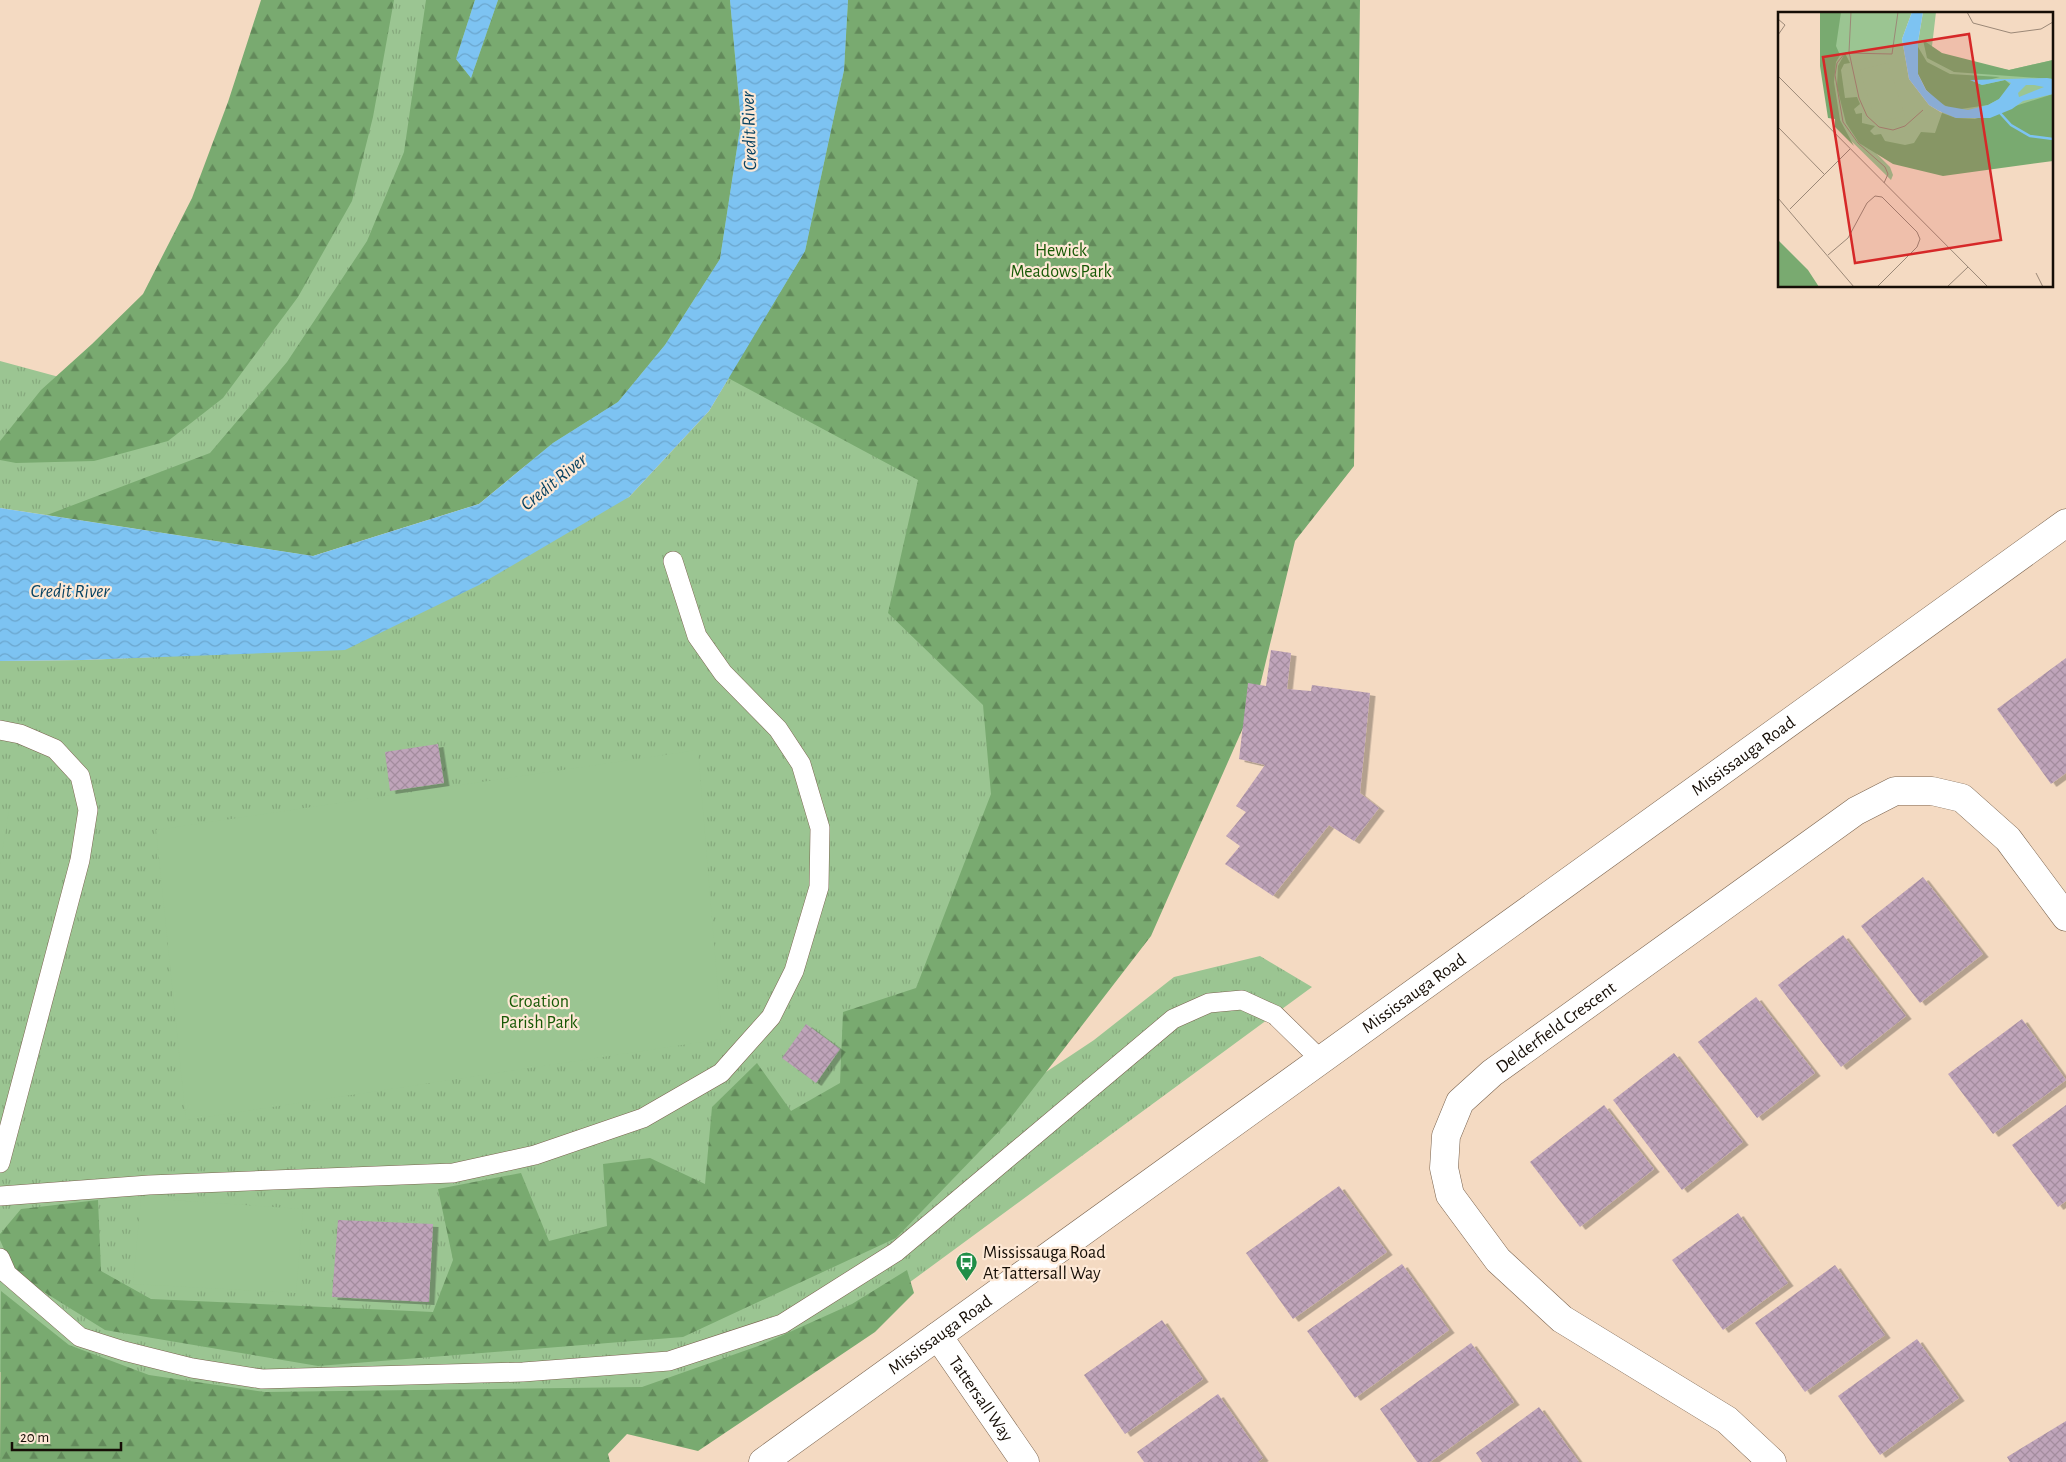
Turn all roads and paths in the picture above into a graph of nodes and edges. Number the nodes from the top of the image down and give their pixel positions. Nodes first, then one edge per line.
1 (2066, 523) edge
2 (673, 561) dead end
3 (0, 730) edge
4 (2066, 917) edge
5 (1321, 1060) junction
6 (0, 1163) edge
7 (0, 1196) edge
8 (0, 1258) edge
9 (938, 1336) junction
10 (763, 1462) edge
11 (1025, 1462) edge
12 (1772, 1462) edge

1 - 5 main road, Mississauga Road
2 - 7 lane
3 - 6 lane
4 - 12 main road, Delderfield Crescent
5 - 8 lane
5 - 9 main road, Mississauga Road
9 - 10 main road, Mississauga Road
9 - 11 main road, Tattersall Way

